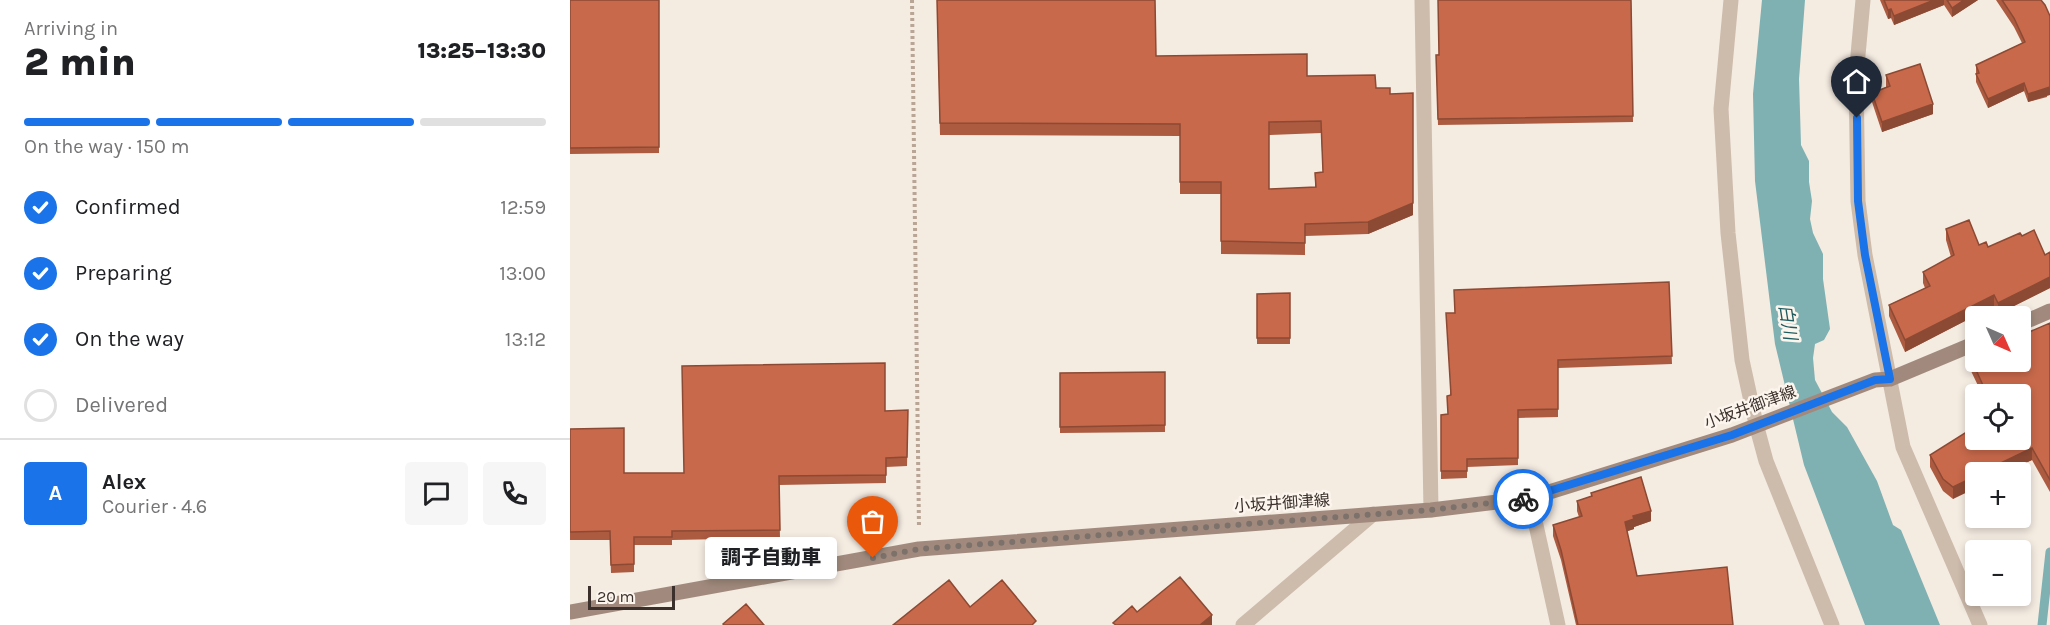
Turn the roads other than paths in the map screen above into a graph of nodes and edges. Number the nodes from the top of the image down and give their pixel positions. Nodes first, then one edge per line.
1 (1422, 0) edge
2 (1731, 0) edge
3 (1863, 0) edge
4 (2050, 311) edge
5 (2031, 319) edge
6 (1965, 347) edge
7 (1883, 379) junction
8 (1756, 424) junction
9 (1530, 498) junction
10 (1431, 510) junction
11 (1373, 514) junction
12 (570, 612) edge
13 (1243, 625) edge
14 (1558, 625) edge
15 (1832, 625) edge
16 (1980, 625) edge

1 - 10 street
2 - 8 street
3 - 7 street
4 - 5 main road
6 - 7 main road, 小坂井御津線
7 - 8 main road, 小坂井御津線
7 - 16 street
8 - 9 main road, 小坂井御津線
8 - 15 street
9 - 10 main road, 小坂井御津線
9 - 14 street
10 - 11 main road, 小坂井御津線
11 - 12 main road, 小坂井御津線
11 - 13 street

